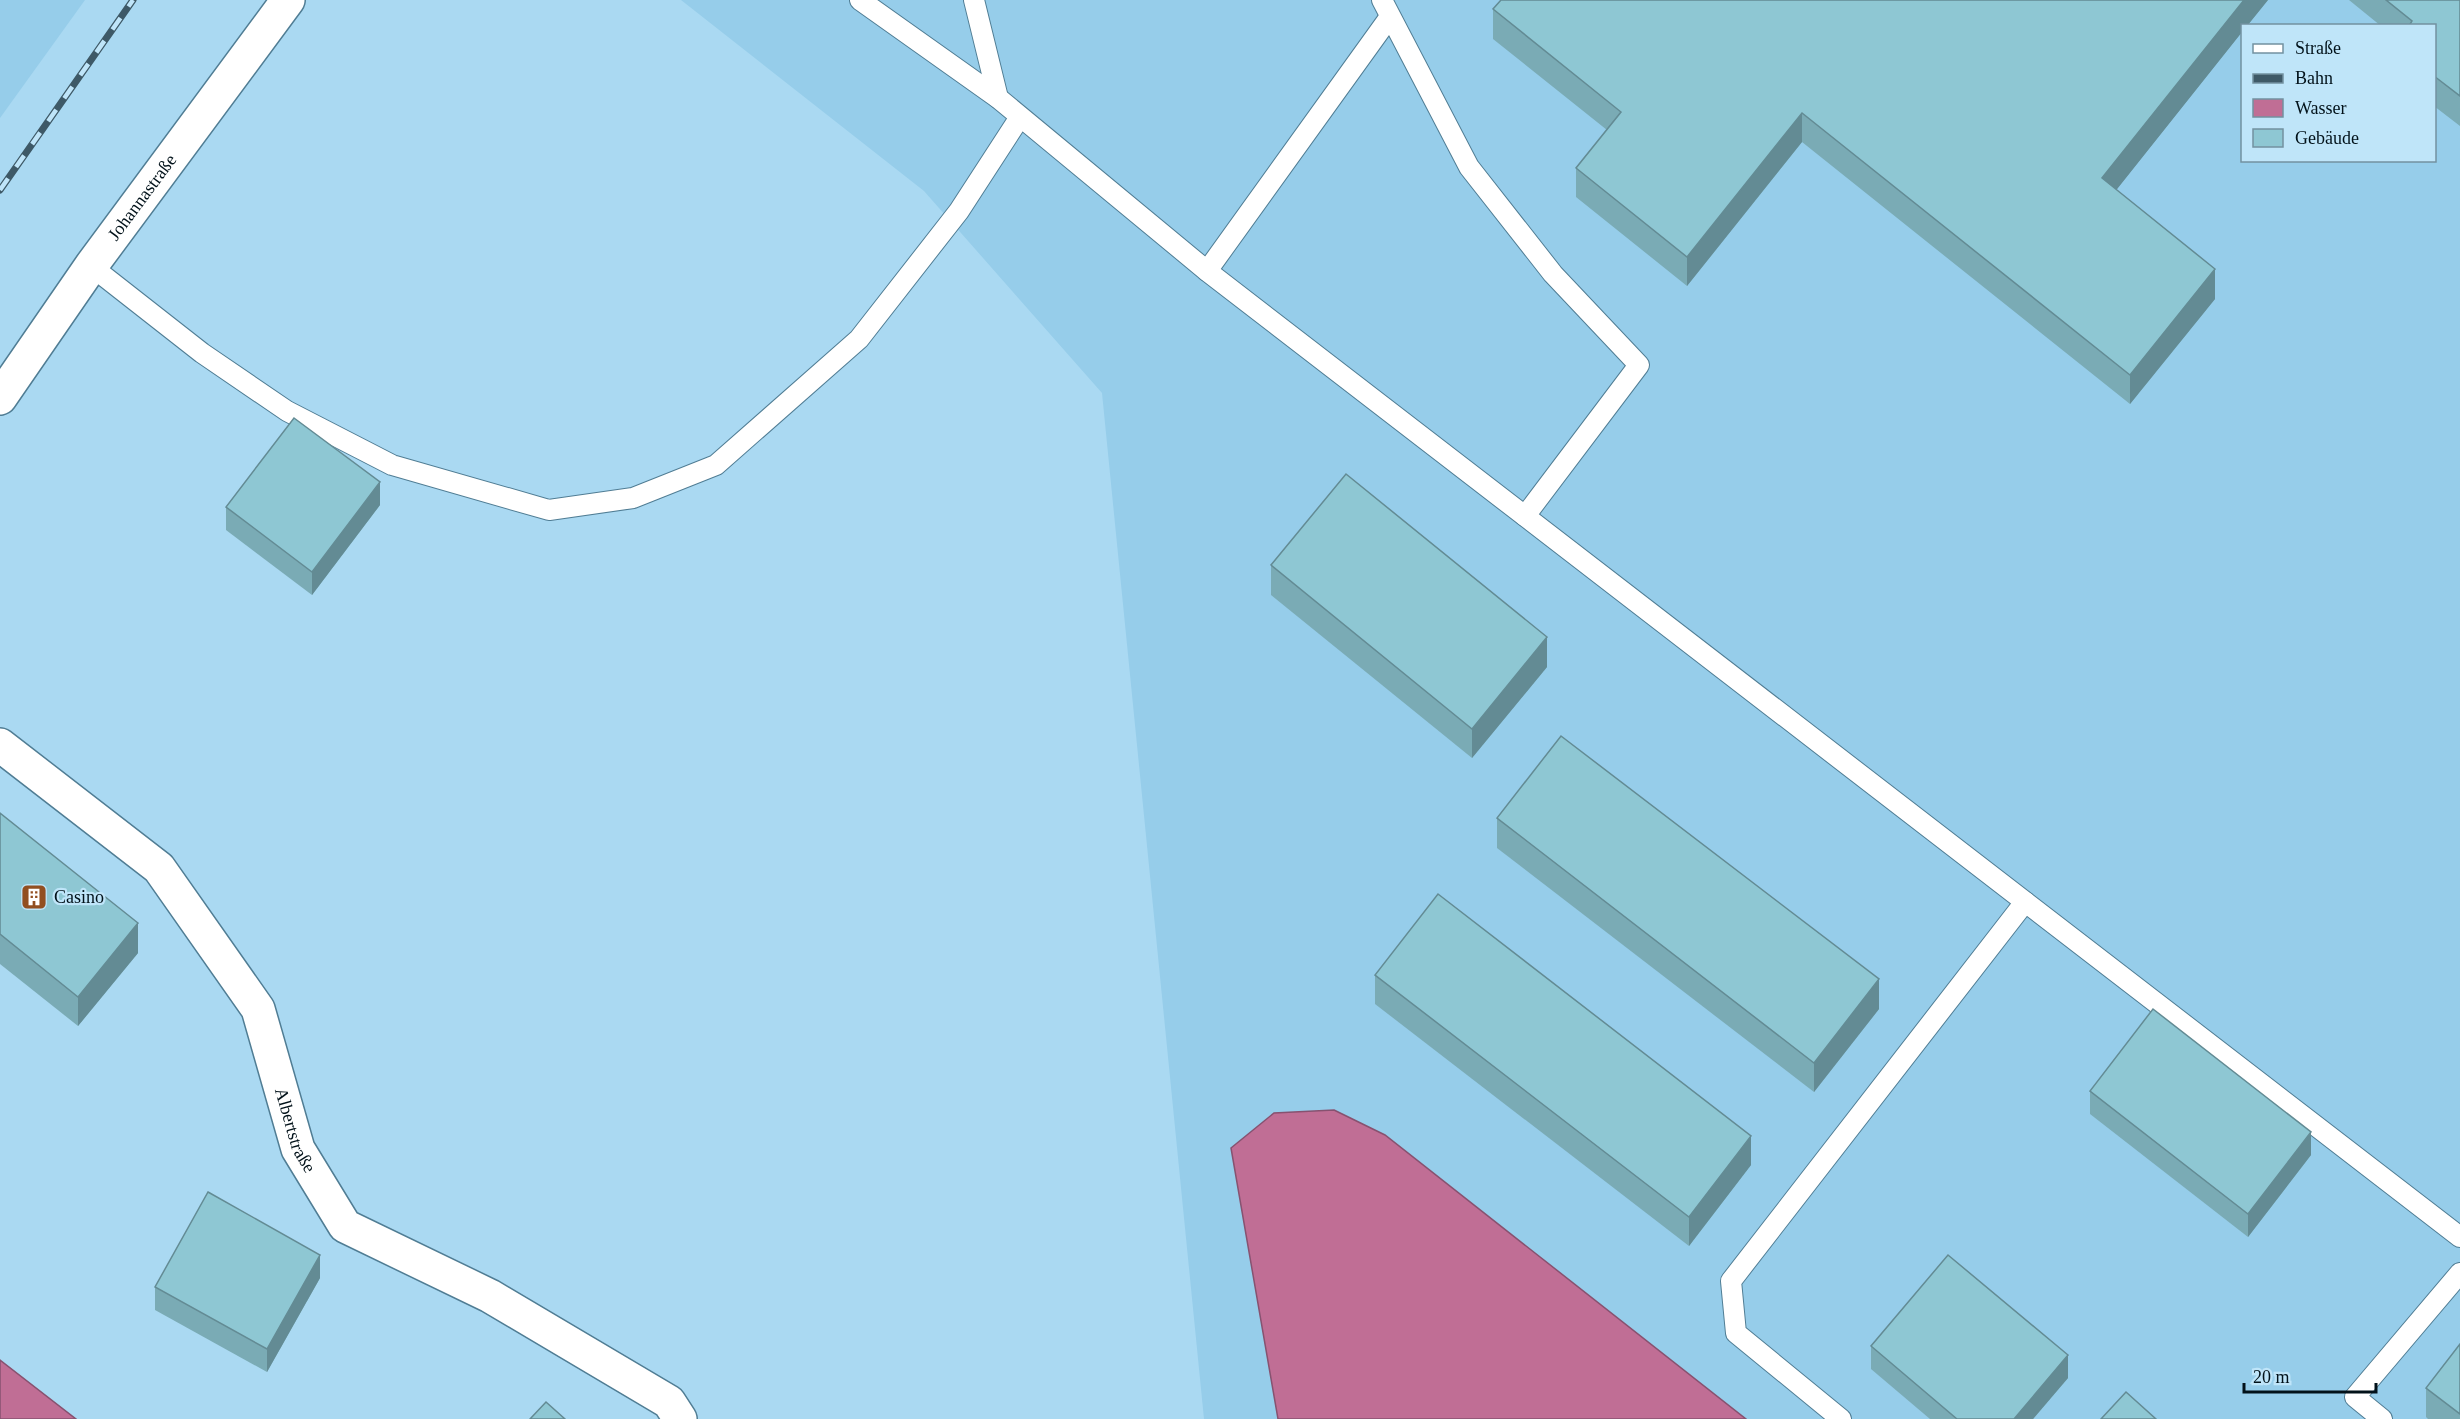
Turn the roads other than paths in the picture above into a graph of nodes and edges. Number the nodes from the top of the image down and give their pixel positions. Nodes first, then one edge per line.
1 (288, 0) edge
2 (861, 0) edge
3 (974, 0) edge
4 (1386, 9) edge
5 (998, 98) junction
6 (1020, 117) junction
7 (91, 266) junction
8 (1207, 271) junction
9 (0, 398) edge
10 (1525, 516) junction
11 (0, 745) edge
12 (2025, 902) junction
13 (2460, 1237) edge
14 (2460, 1273) edge
15 (680, 1419) edge
16 (1841, 1419) edge
17 (2382, 1419) edge

1 - 7 street, Johannastraße
2 - 5 lane
3 - 5 lane
4 - 8 lane
4 - 10 lane
5 - 6 lane
6 - 7 lane
6 - 8 lane
7 - 9 street, Johannastraße
8 - 10 lane
10 - 12 lane
11 - 15 street, Albertstraße
12 - 13 lane
12 - 16 lane
14 - 17 lane

